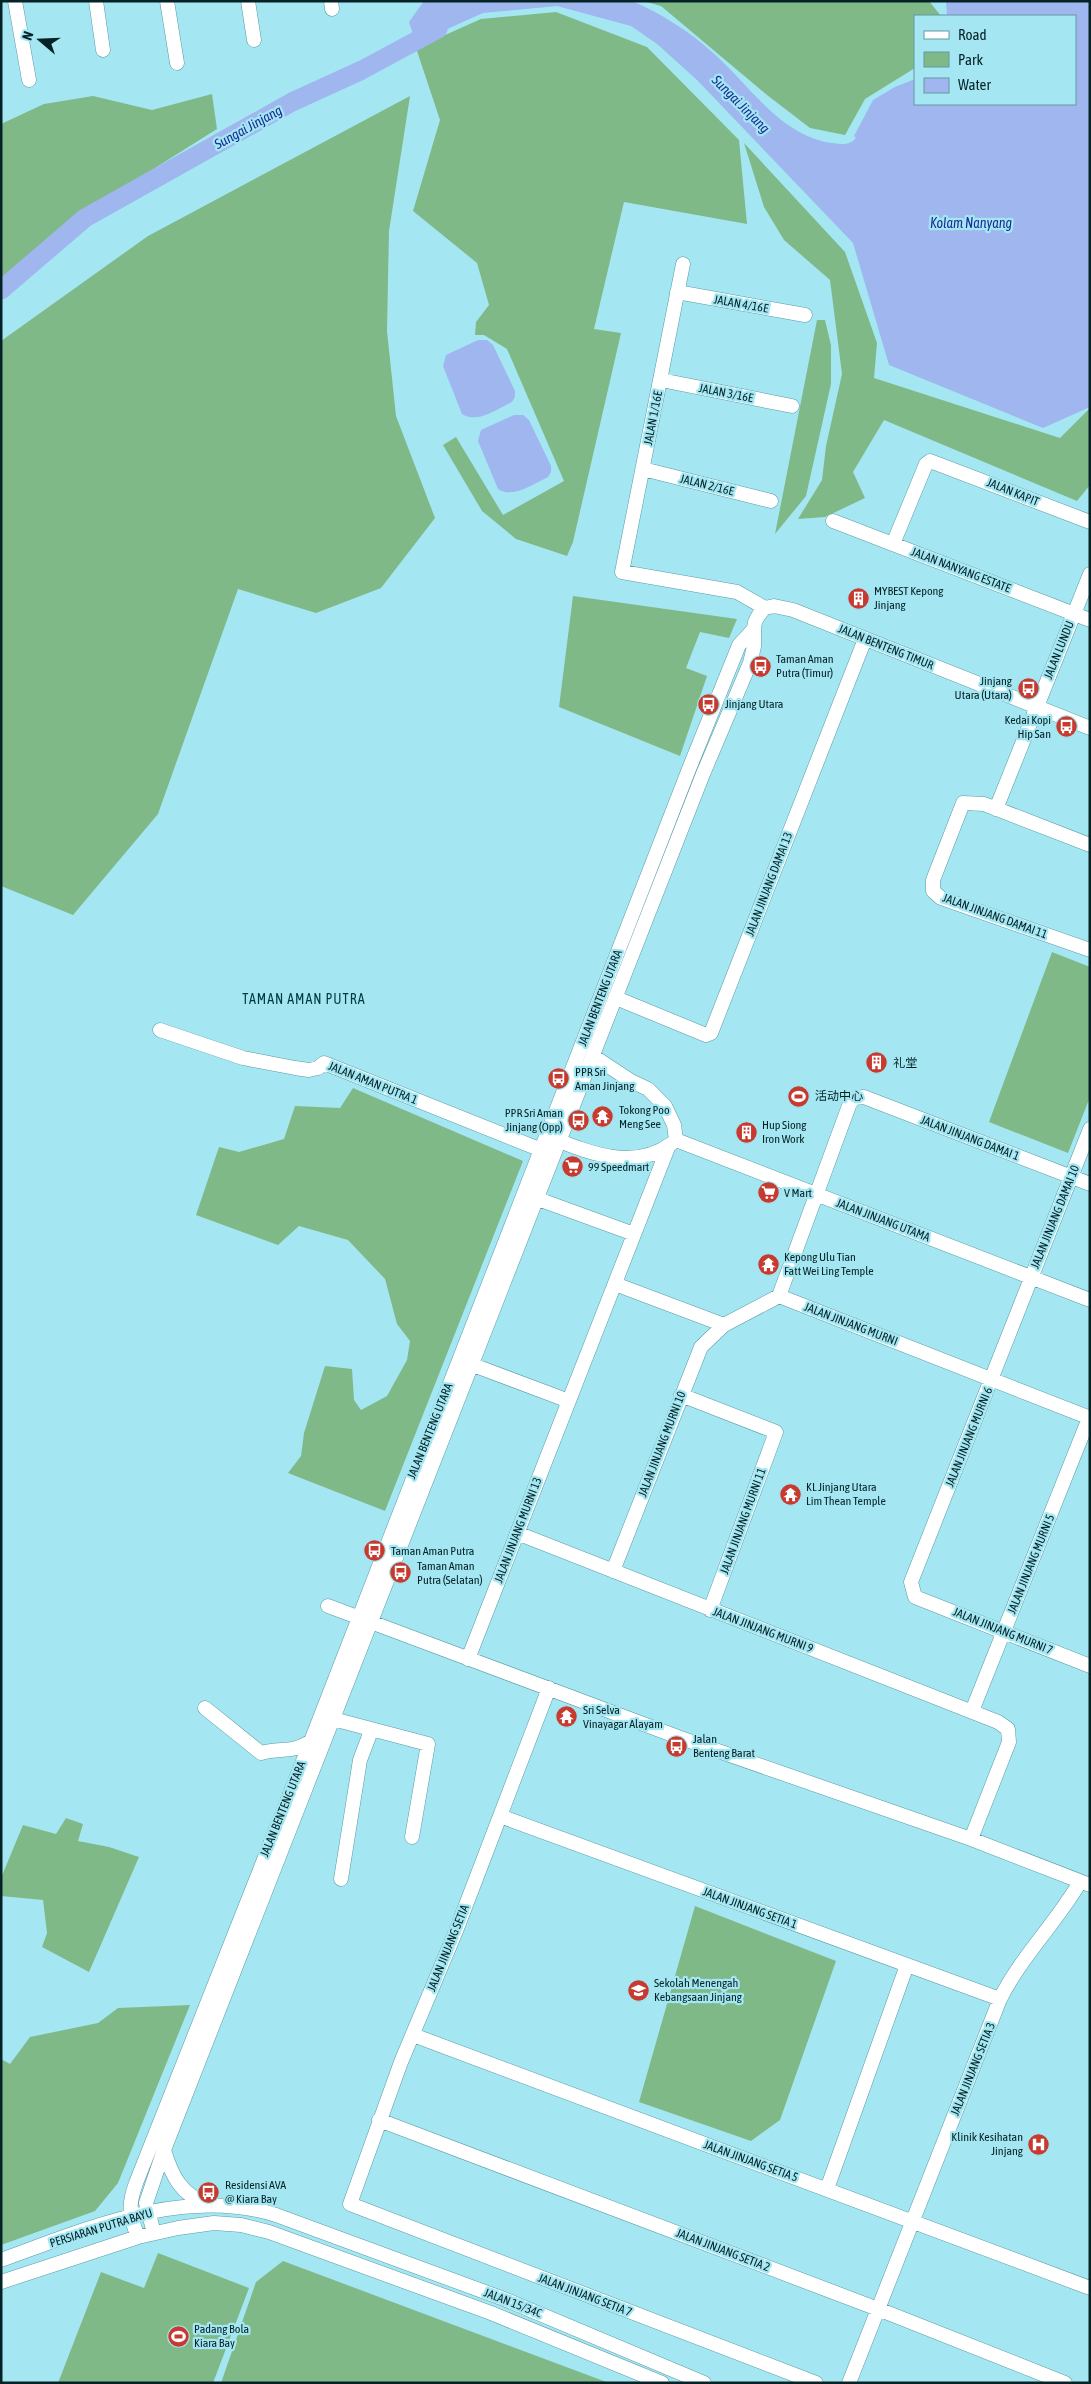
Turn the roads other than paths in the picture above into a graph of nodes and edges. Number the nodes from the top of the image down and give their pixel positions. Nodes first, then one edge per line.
1 (16, 1) edge
2 (96, 1) edge
3 (167, 1) edge
4 (248, 1) edge
5 (254, 40) dead end
6 (103, 50) dead end
7 (177, 63) dead end
8 (29, 80) dead end
9 (684, 264) dead end
10 (677, 292) junction
11 (805, 315) dead end
12 (661, 380) junction
13 (792, 406) dead end
14 (643, 469) junction
15 (771, 501) dead end
16 (833, 521) dead end
17 (1090, 522) edge
18 (893, 544) junction
19 (1090, 574) edge
20 (765, 608) junction
21 (1074, 614) junction
22 (1090, 620) edge
23 (752, 631) junction
24 (865, 639) junction
25 (1036, 706) junction
26 (1090, 728) edge
27 (996, 809) junction
28 (1090, 845) edge
29 (1090, 950) edge
30 (616, 998) junction
31 (160, 1030) dead end
32 (594, 1056) junction
33 (1090, 1129) edge
34 (546, 1136) junction
35 (560, 1141) junction
36 (672, 1142) junction
37 (540, 1150) junction
38 (554, 1156) junction
39 (1071, 1177) junction
40 (1090, 1184) edge
41 (816, 1195) junction
42 (538, 1199) junction
43 (634, 1234) junction
44 (1031, 1277) junction
45 (615, 1284) junction
46 (779, 1296) junction
47 (1090, 1300) edge
48 (724, 1325) junction
49 (472, 1365) junction
50 (991, 1379) junction
51 (681, 1395) junction
52 (569, 1401) junction
53 (1089, 1418) edge
54 (394, 1522) junction
55 (408, 1528) junction
56 (517, 1533) junction
57 (613, 1572) junction
58 (915, 1597) joint
59 (328, 1606) dead end
60 (710, 1610) junction
61 (358, 1617) junction
62 (372, 1623) junction
63 (1004, 1632) junction
64 (468, 1659) junction
65 (1090, 1666) edge
66 (549, 1688) junction
67 (205, 1708) dead end
68 (972, 1711) junction
69 (333, 1718) junction
70 (372, 1730) junction
71 (311, 1740) junction
72 (500, 1816) junction
73 (412, 1837) dead end
74 (971, 1839) junction
75 (341, 1879) dead end
76 (1085, 1883) edge
77 (907, 1965) junction
78 (1000, 1999) junction
79 (413, 2034) junction
80 (379, 2120) junction
81 (164, 2150) junction
82 (827, 2189) junction
83 (208, 2205) junction
84 (354, 2207) joint
85 (148, 2213) junction
86 (130, 2217) junction
87 (912, 2221) junction
88 (318, 2231) joint
89 (154, 2233) junction
90 (138, 2237) junction
91 (313, 2247) joint
92 (1, 2260) edge
93 (1, 2282) edge
94 (1090, 2288) edge
95 (878, 2309) junction
96 (662, 2383) edge
97 (704, 2383) edge
98 (816, 2383) edge
99 (849, 2383) edge
100 (1065, 2383) edge

1 - 8 street
2 - 6 street
3 - 7 street
4 - 5 street
9 - 10 street, JALAN 1/16E
10 - 11 street, JALAN 4/16E
10 - 12 street, JALAN 1/16E
12 - 13 street, JALAN 3/16E
12 - 14 street, JALAN 1/16E
14 - 15 street, JALAN 2/16E
14 - 20 street, JALAN 1/16E
16 - 18 street, JALAN NANYANG ESTATE
17 - 18 street, JALAN KAPIT
18 - 21 street, JALAN NANYANG ESTATE
19 - 21 street, JALAN LUNDU
20 - 23 street, JALAN BENTENG UTARA
20 - 24 street, JALAN BENTENG TIMUR
21 - 22 street, JALAN NANYANG ESTATE
21 - 25 street, JALAN LUNDU
23 - 30 street, JALAN BENTENG UTARA
23 - 34 street, JALAN BENTENG UTARA
24 - 25 street, JALAN BENTENG TIMUR
24 - 30 street, JALAN JINJANG DAMAI 13
25 - 26 street, JALAN BENTENG TIMUR
25 - 27 street, JALAN LUNDU
27 - 28 street
27 - 29 street, JALAN JINJANG DAMAI 11
30 - 32 street, JALAN BENTENG UTARA
31 - 37 street, JALAN AMAN PUTRA 1
32 - 35 street, JALAN BENTENG UTARA
32 - 36 street
33 - 39 street, JALAN JINJANG DAMAI 10
34 - 35 street
34 - 37 street, JALAN BENTENG UTARA
35 - 36 street
35 - 38 street, JALAN BENTENG UTARA
36 - 41 street, JALAN JINJANG UTAMA
36 - 43 street, JALAN JINJANG MURNI 13
37 - 38 street, JALAN AMAN PUTRA 1
37 - 54 street, JALAN BENTENG UTARA
38 - 42 street, JALAN BENTENG UTARA
39 - 40 street, JALAN JINJANG DAMAI 1
39 - 41 street, JALAN JINJANG DAMAI 1
39 - 44 street, JALAN JINJANG DAMAI 10
41 - 44 street, JALAN JINJANG UTAMA
41 - 46 street
42 - 43 street
42 - 49 street, JALAN BENTENG UTARA
43 - 45 street, JALAN JINJANG MURNI 13
44 - 47 street, JALAN JINJANG UTAMA
44 - 50 street, JALAN JINJANG MURNI 6
45 - 48 street
45 - 52 street, JALAN JINJANG MURNI 13
46 - 48 street
46 - 50 street, JALAN JINJANG MURNI
48 - 51 street, JALAN JINJANG MURNI 10
49 - 52 street
49 - 55 street, JALAN BENTENG UTARA
50 - 53 street, JALAN JINJANG MURNI
50 - 58 street, JALAN JINJANG MURNI 6
51 - 57 street, JALAN JINJANG MURNI 10
51 - 60 street, JALAN JINJANG MURNI 11
52 - 56 street, JALAN JINJANG MURNI 13
53 - 63 street, JALAN JINJANG MURNI 5
54 - 55 street
54 - 61 street, JALAN BENTENG UTARA
55 - 62 street, JALAN BENTENG UTARA
56 - 57 street, JALAN JINJANG MURNI 9
56 - 64 street, JALAN JINJANG MURNI 13
57 - 60 street, JALAN JINJANG MURNI 9
58 - 63 street, JALAN JINJANG MURNI 7
59 - 61 street
60 - 68 street, JALAN JINJANG MURNI 9
61 - 62 street
61 - 71 street, JALAN BENTENG UTARA
62 - 64 street
62 - 69 street, JALAN BENTENG UTARA
63 - 65 street, JALAN JINJANG MURNI 7
63 - 68 street, JALAN JINJANG MURNI 5
64 - 66 street
66 - 72 street, JALAN JINJANG SETIA
66 - 74 street
67 - 71 street
68 - 74 street, JALAN JINJANG MURNI 9
69 - 70 street
69 - 81 street, JALAN BENTENG UTARA
70 - 73 street
70 - 75 street
71 - 86 street, JALAN BENTENG UTARA
72 - 77 street, JALAN JINJANG SETIA 1
72 - 79 street, JALAN JINJANG SETIA
74 - 76 street
76 - 78 street, JALAN JINJANG SETIA 3
77 - 78 street, JALAN JINJANG SETIA 1
77 - 82 street
78 - 87 street, JALAN JINJANG SETIA 3
79 - 80 street, JALAN JINJANG SETIA
79 - 82 street, JALAN JINJANG SETIA 5
80 - 84 street, JALAN JINJANG SETIA
80 - 95 street, JALAN JINJANG SETIA 2
81 - 83 street
81 - 85 street, JALAN BENTENG UTARA
82 - 87 street, JALAN JINJANG SETIA 5
83 - 85 street, PERSIARAN PUTRA BAYU
83 - 88 street, PERSIARAN PUTRA BAYU
84 - 98 street, JALAN JINJANG SETIA 7
85 - 86 street, PERSIARAN PUTRA BAYU
85 - 89 street, JALAN BENTENG UTARA
86 - 90 street, JALAN BENTENG UTARA
86 - 92 street, PERSIARAN PUTRA BAYU
87 - 94 street, JALAN JINJANG SETIA 5
87 - 95 street, JALAN JINJANG SETIA 3
88 - 97 street, JALAN 15/34C
89 - 90 street, PERSIARAN PUTRA BAYU
89 - 91 street, PERSIARAN PUTRA BAYU
90 - 93 street, PERSIARAN PUTRA BAYU
91 - 96 street, JALAN 15/34C
95 - 99 street, JALAN JINJANG SETIA 3
95 - 100 street, JALAN JINJANG SETIA 2

